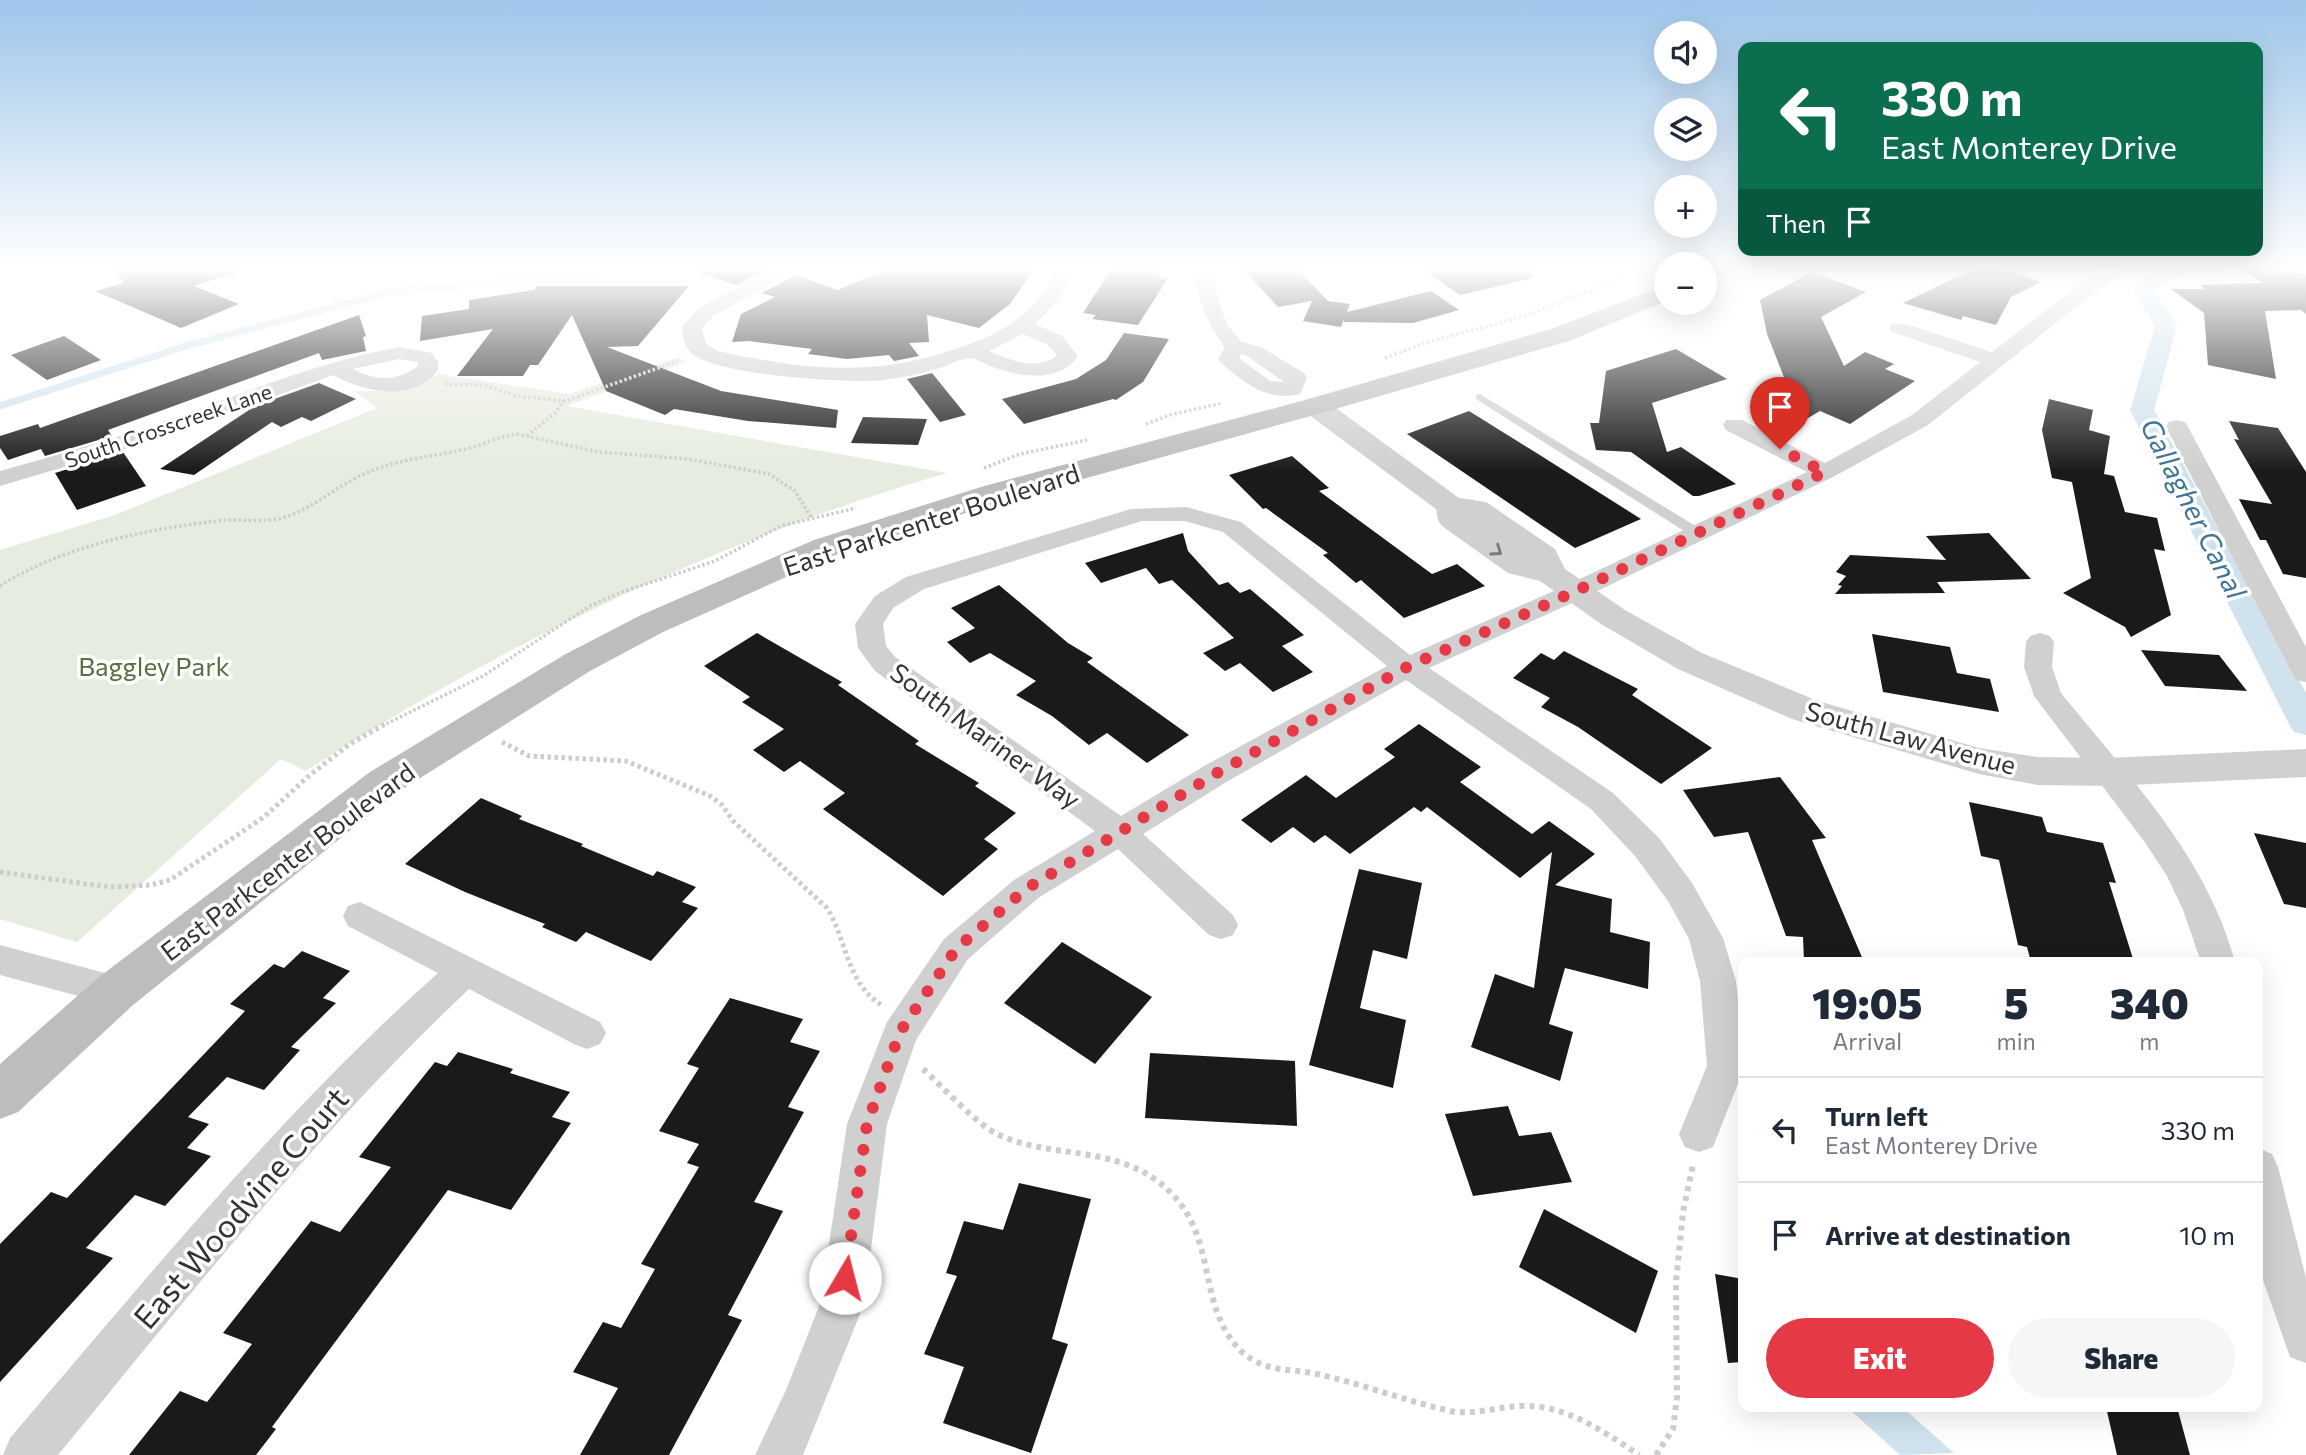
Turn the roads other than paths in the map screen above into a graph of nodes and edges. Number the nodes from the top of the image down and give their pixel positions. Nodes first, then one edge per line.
1 (691, 336) edge
2 (1002, 336) edge
3 (1047, 336) edge
4 (1226, 336) edge
5 (1556, 336) edge
6 (1922, 336) edge
7 (2026, 336) edge
8 (972, 351) junction
9 (1997, 361) junction
10 (336, 368) junction
11 (1480, 397) dead end
12 (1303, 398) junction
13 (1734, 425) dead end
14 (2177, 427) dead end
15 (1825, 472) junction
16 (0, 480) edge
17 (1697, 533) junction
18 (1564, 582) junction
19 (2040, 642) dead end
20 (1407, 667) junction
21 (2306, 673) edge
22 (2306, 763) edge
23 (2108, 772) junction
24 (1121, 833) junction
25 (360, 916) dead end
26 (1221, 925) dead end
27 (2216, 957) edge
28 (0, 960) edge
29 (464, 971) junction
30 (116, 991) junction
31 (587, 1033) dead end
32 (0, 1096) edge
33 (1699, 1134) road end
34 (2263, 1187) edge
35 (2306, 1342) edge
36 (27, 1455) edge
37 (779, 1455) edge

1 - 8 street
2 - 8 street
3 - 8 street
4 - 12 street
5 - 12 main road, East Parkcenter Boulevard
6 - 9 street
7 - 9 street
9 - 15 street
10 - 10 street, South Crosscreek Lane
10 - 16 street, South Crosscreek Lane
11 - 17 lane
12 - 18 street, South Law Avenue
12 - 30 main road, East Parkcenter Boulevard
13 - 15 street
14 - 21 street
15 - 17 street
17 - 18 street
18 - 20 street
18 - 23 street, South Law Avenue
19 - 23 street
20 - 24 street
20 - 24 street, South Mariner Way
20 - 33 street, South Mariner Way
22 - 23 street, South Law Avenue
23 - 27 street
24 - 26 street, South Mariner Way
24 - 37 street
25 - 29 street
28 - 30 street
29 - 31 street
29 - 36 street, East Woodvine Court
30 - 32 main road, East Parkcenter Boulevard
34 - 35 street

